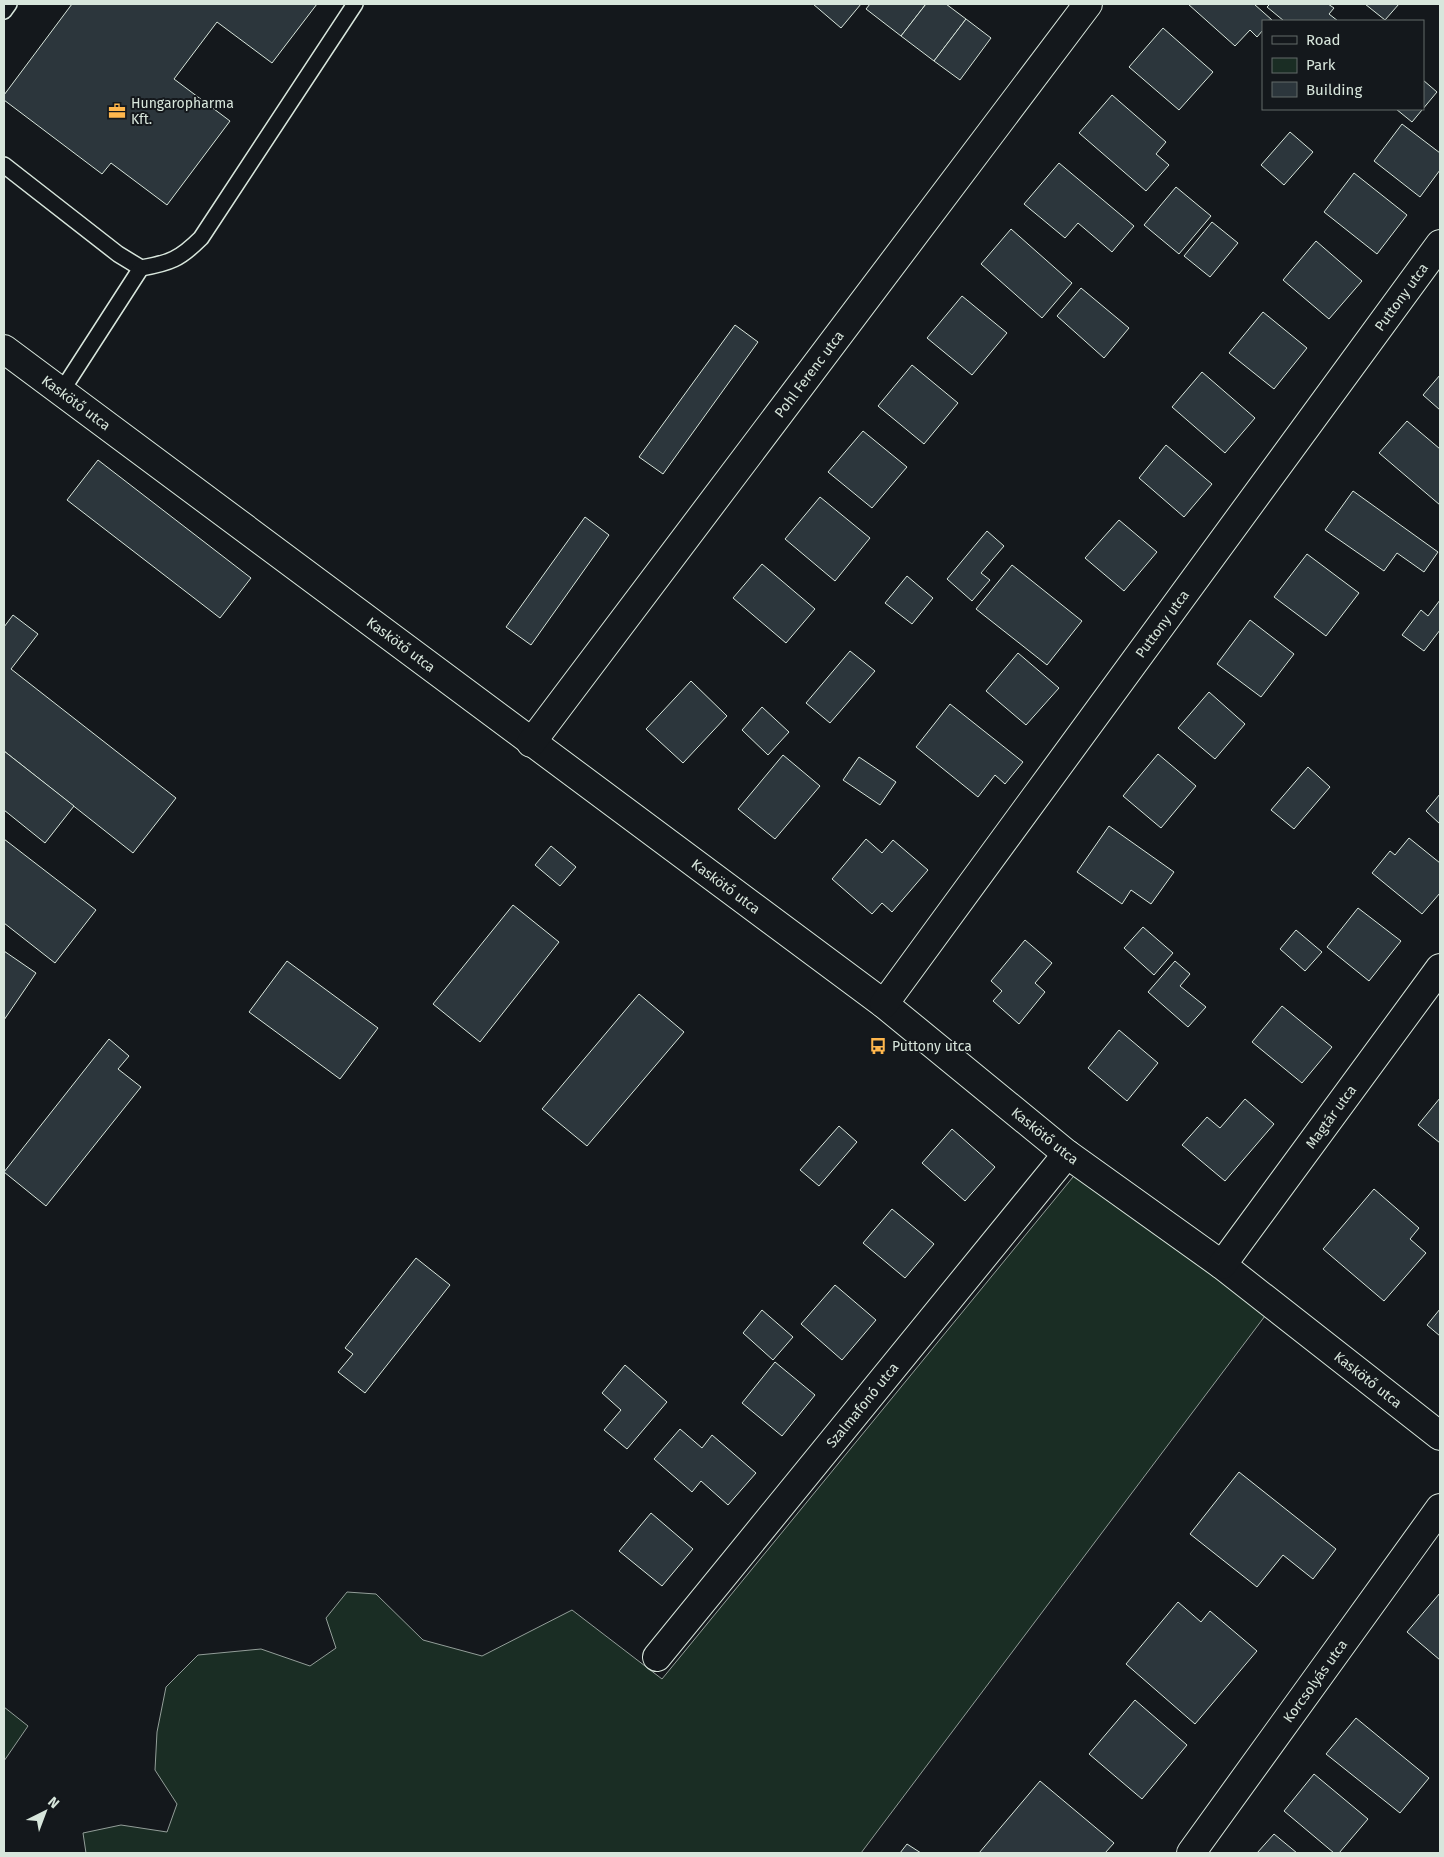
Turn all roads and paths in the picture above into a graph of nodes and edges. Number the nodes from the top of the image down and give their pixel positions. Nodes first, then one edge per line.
1 (9, 4) edge
2 (355, 4) edge
3 (1088, 4) edge
4 (4, 11) edge
5 (4, 165) edge
6 (1440, 244) edge
7 (141, 268) junction
8 (4, 349) edge
9 (61, 392) junction
10 (531, 742) junction
11 (1440, 968) edge
12 (884, 1004) junction
13 (1067, 1154) junction
14 (1222, 1265) junction
15 (1440, 1436) edge
16 (1440, 1508) edge
17 (658, 1657) dead end
18 (1191, 1853) edge

1 - 4 lane
2 - 7 lane
3 - 10 street, Pohl Ferenc utca
5 - 7 lane
6 - 12 street, Puttony utca
7 - 9 lane
8 - 9 street, Kaskötő utca
9 - 10 street, Kaskötő utca
10 - 12 street, Kaskötő utca
11 - 14 street, Magtár utca
12 - 13 street, Kaskötő utca
13 - 14 street, Kaskötő utca
13 - 17 street, Szalmafonó utca
14 - 15 street, Kaskötő utca
16 - 18 street, Korcsolyás utca

